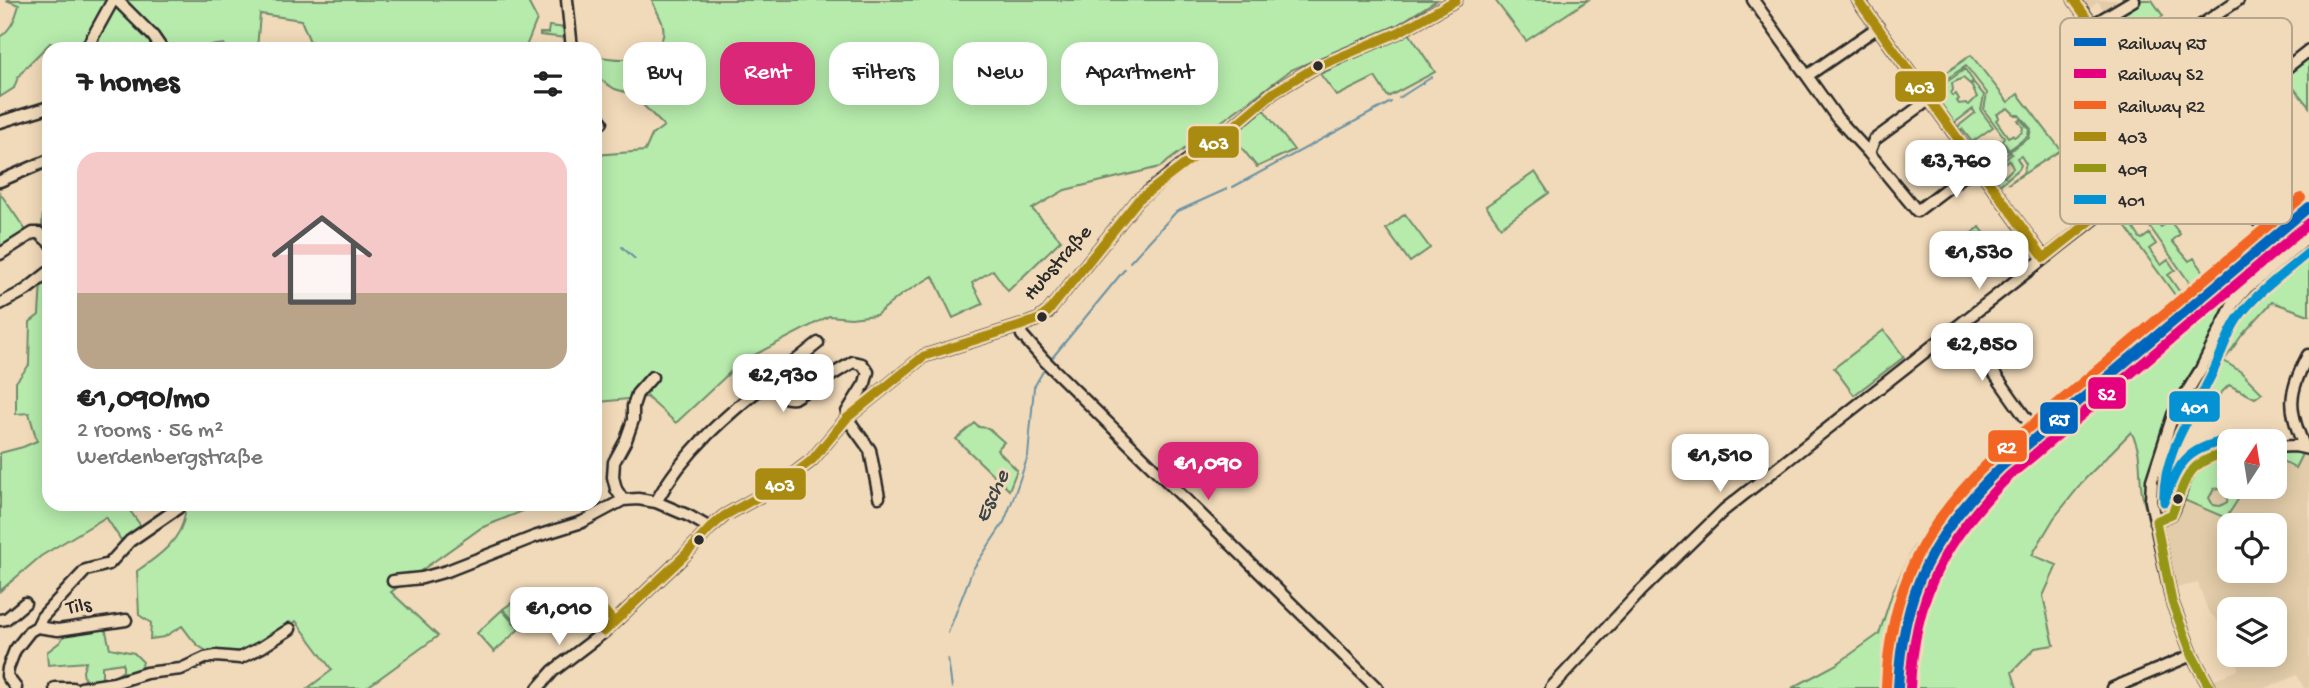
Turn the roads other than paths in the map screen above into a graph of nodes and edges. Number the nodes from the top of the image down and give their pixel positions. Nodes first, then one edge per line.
1 (115, 0) edge
2 (567, 0) edge
3 (1456, 0) edge
4 (1753, 0) edge
5 (1858, 0) edge
6 (2074, 0) edge
7 (2134, 0) edge
8 (2238, 0) edge
9 (2086, 18) edge
10 (2105, 18) edge
11 (2212, 18) edge
12 (1878, 27) junction
13 (90, 42) edge
14 (157, 42) edge
15 (571, 42) edge
16 (2309, 50) edge
17 (2292, 63) edge
18 (1807, 76) junction
19 (1930, 99) junction
20 (42, 109) edge
21 (0, 121) edge
22 (1869, 153) junction
23 (42, 163) edge
24 (1978, 165) junction
25 (0, 181) edge
26 (2087, 224) edge
27 (42, 236) edge
28 (2309, 236) edge
29 (0, 254) edge
30 (2044, 258) junction
31 (42, 277) edge
32 (0, 304) edge
33 (1960, 325) junction
34 (1020, 326) junction
35 (818, 343) dead end
36 (2308, 355) edge
37 (652, 377) dead end
38 (774, 378) junction
39 (848, 418) junction
40 (2030, 424) dead end
41 (2287, 446) edge
42 (2307, 449) edge
43 (2217, 455) edge
44 (879, 496) dead end
45 (623, 500) junction
46 (656, 502) junction
47 (175, 511) edge
48 (2156, 521) junction
49 (710, 528) junction
50 (393, 581) dead end
51 (25, 603) dead end
52 (0, 620) edge
53 (126, 620) dead end
54 (37, 627) junction
55 (290, 629) dead end
56 (2192, 655) junction
57 (16, 688) edge
58 (55, 688) edge
59 (73, 688) edge
60 (81, 688) edge
61 (538, 688) edge
62 (1377, 688) edge
63 (1551, 688) edge
64 (2113, 688) edge
65 (2210, 688) edge

1 - 13 street
1 - 14 street
2 - 15 street
3 - 34 street, Hubstraße
4 - 18 street
5 - 12 street
6 - 9 street
7 - 10 street
8 - 11 street
12 - 18 street
12 - 19 street
16 - 17 street
18 - 22 street
19 - 22 street
19 - 24 street
20 - 21 street
22 - 24 street
23 - 25 street
24 - 30 street
26 - 30 street
27 - 29 street
28 - 48 street
30 - 33 street
31 - 32 street
33 - 40 street
33 - 63 street
34 - 39 street, Hubstraße
34 - 62 street
35 - 38 street
36 - 42 street
37 - 45 street
38 - 39 street
38 - 46 street
39 - 44 street
39 - 49 street, Hubstraße
41 - 42 street
43 - 48 street
45 - 46 street
45 - 50 street
46 - 49 street
47 - 54 street
48 - 56 street
49 - 61 street, Hubstraße
51 - 52 street
53 - 54 street, Tils
54 - 57 street
55 - 60 street
56 - 64 street
56 - 65 street
58 - 59 street

